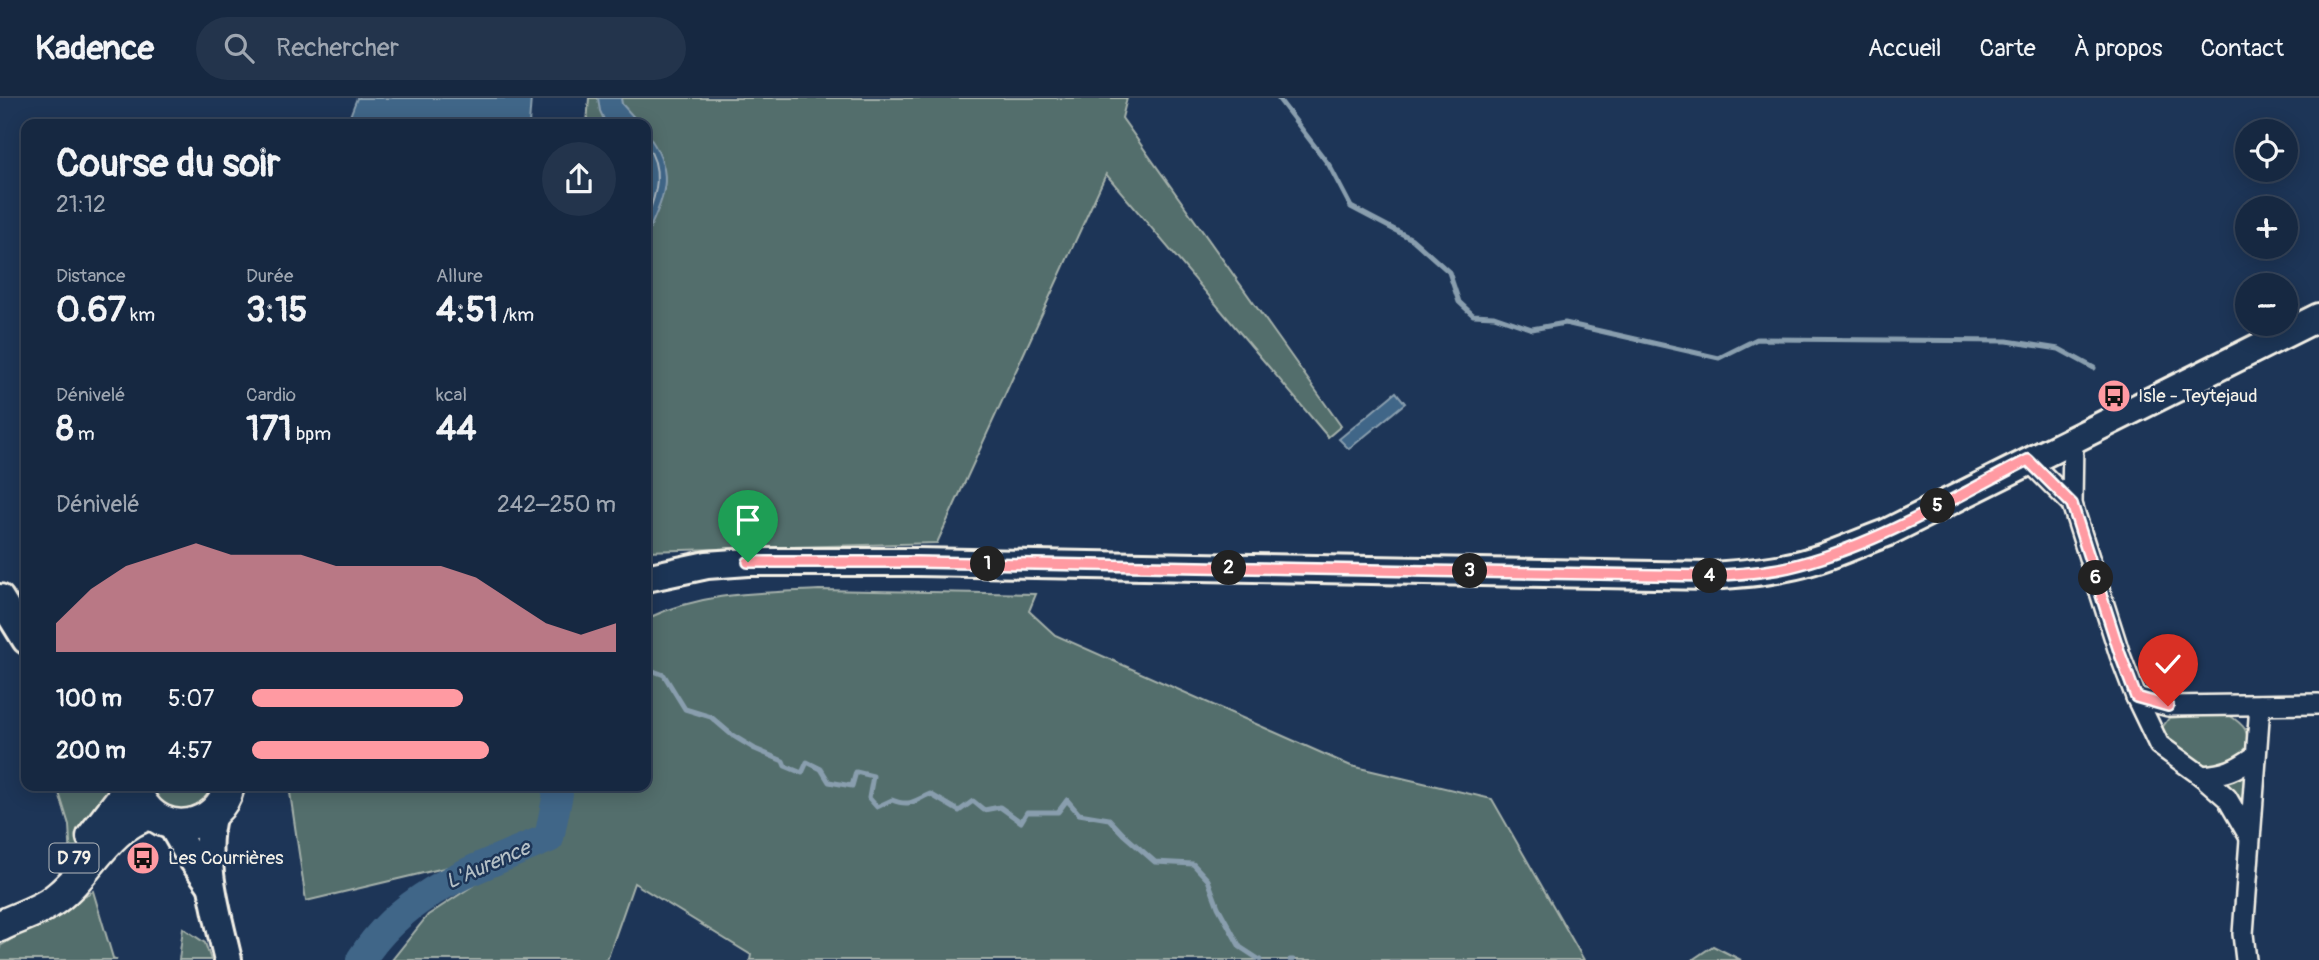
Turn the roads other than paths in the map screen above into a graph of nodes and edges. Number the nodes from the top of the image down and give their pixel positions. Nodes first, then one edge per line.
1 (2319, 317) edge
2 (2073, 438) junction
3 (2028, 460) junction
4 (2072, 504) junction
5 (651, 577) edge
6 (0, 598) edge
7 (21, 632) edge
8 (2136, 697) junction
9 (2319, 704) edge
10 (2260, 705) junction
11 (2255, 756) junction
12 (2202, 776) junction
13 (130, 791) edge
14 (136, 791) edge
15 (227, 791) edge
16 (213, 814) junction
17 (161, 819) junction
18 (2249, 836) junction
19 (212, 887) junction
20 (4, 924) edge
21 (228, 960) edge
22 (2246, 960) edge

1 - 2 main road
2 - 3 main road
2 - 4 street
3 - 4 street
3 - 5 main road
4 - 8 street
6 - 7 main road
8 - 10 street
8 - 12 street
9 - 10 street
10 - 11 street
11 - 12 street
11 - 18 street
12 - 18 street
13 - 20 main road, D 79
14 - 17 main road
15 - 16 main road
16 - 17 main road
16 - 19 main road
17 - 19 main road
17 - 20 main road, D 79
18 - 22 street
19 - 21 main road

